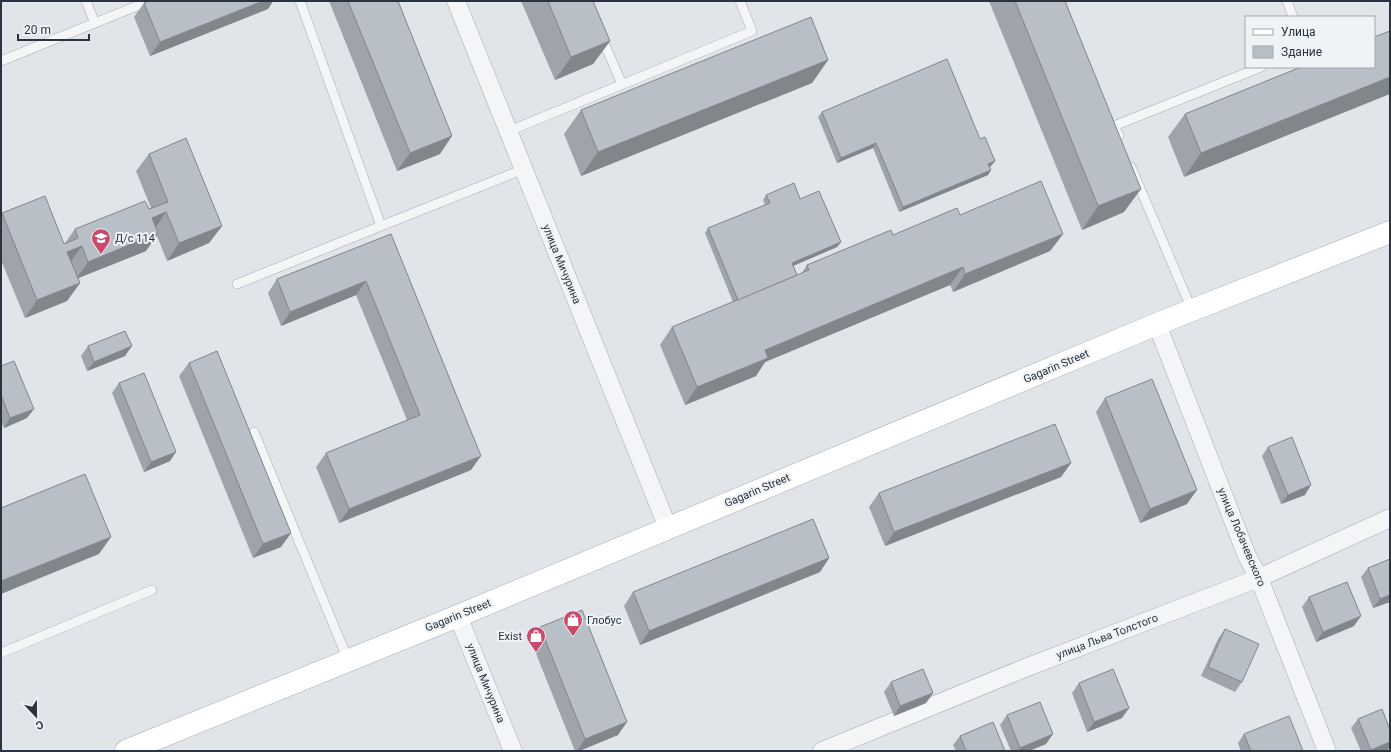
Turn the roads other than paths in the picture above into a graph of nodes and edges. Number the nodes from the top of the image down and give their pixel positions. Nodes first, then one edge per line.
1 (86, 1) edge
2 (149, 1) edge
3 (300, 1) edge
4 (456, 1) edge
5 (740, 1) edge
6 (1287, 1) edge
7 (1293, 16) edge
8 (95, 23) junction
9 (598, 29) edge
10 (1, 61) edge
11 (1257, 68) edge
12 (622, 84) junction
13 (509, 131) junction
14 (524, 169) junction
15 (381, 226) junction
16 (1390, 232) edge
17 (237, 284) dead end
18 (1192, 310) junction
19 (1157, 324) junction
20 (254, 432) dead end
21 (1390, 518) edge
22 (668, 528) junction
23 (1258, 578) junction
24 (152, 590) dead end
25 (458, 616) junction
26 (1, 653) edge
27 (348, 660) junction
28 (126, 751) edge
29 (513, 751) edge
30 (822, 751) edge
31 (1327, 751) edge

1 - 8 lane
2 - 8 lane
3 - 15 lane
4 - 13 street, улица Мичурина
5 - 12 lane
6 - 7 lane
8 - 10 lane
9 - 12 lane
11 - 18 lane
12 - 13 lane
13 - 14 street, улица Мичурина
14 - 15 lane
14 - 22 street, улица Мичурина
15 - 17 lane
16 - 18 main road, Gagarin Street
18 - 19 main road, Gagarin Street
19 - 22 main road, Gagarin Street
19 - 23 street, улица Лобачевского
20 - 27 lane
21 - 23 street, улица Льва Толстого
22 - 25 main road, Gagarin Street
23 - 30 street, улица Льва Толстого
23 - 31 street, улица Лобачевского
24 - 26 lane
25 - 27 main road, Gagarin Street
25 - 29 street, улица Мичурина
27 - 28 main road, Gagarin Street

